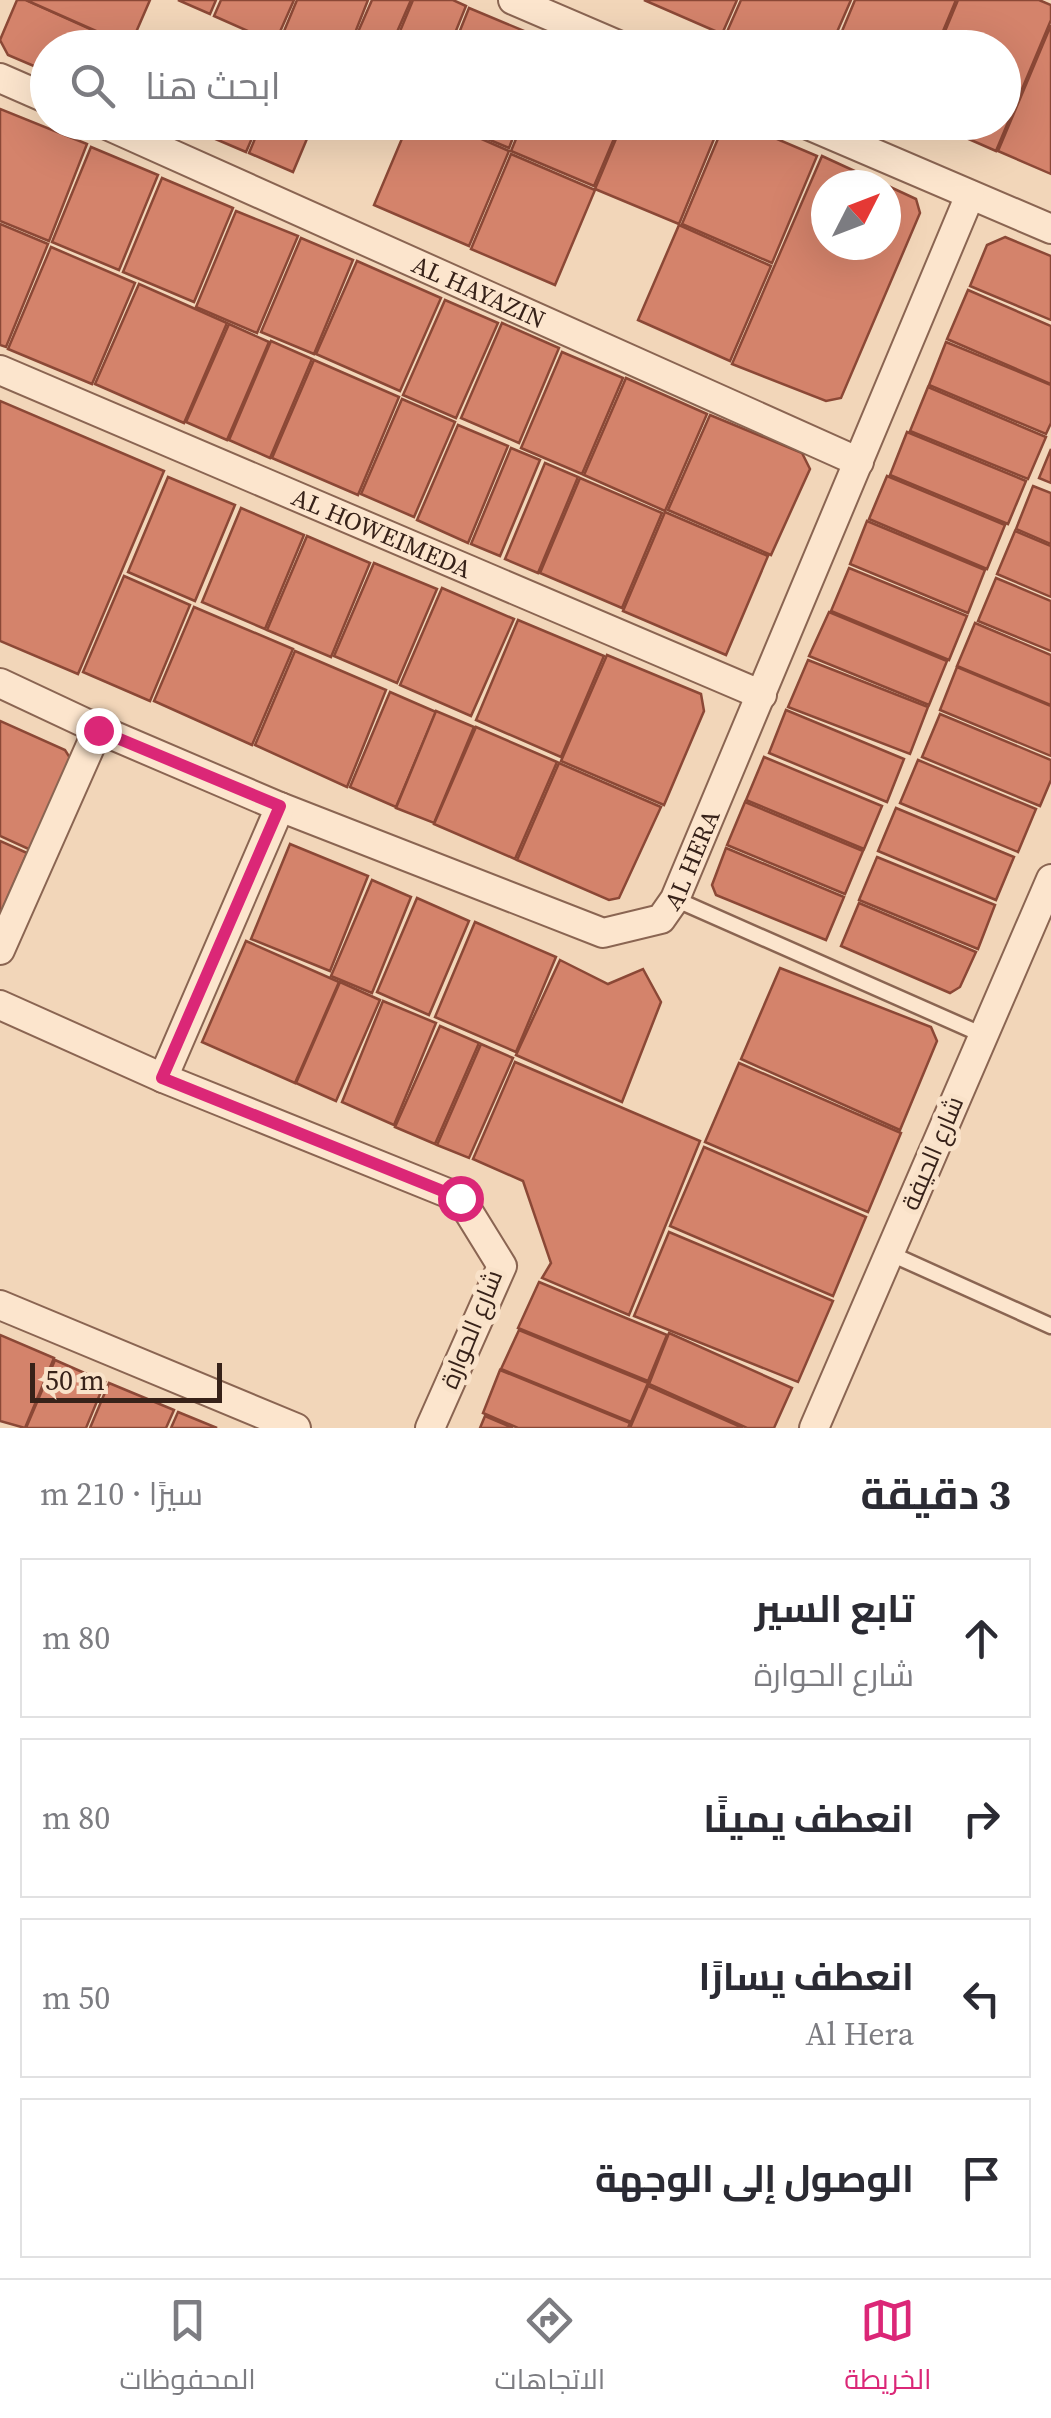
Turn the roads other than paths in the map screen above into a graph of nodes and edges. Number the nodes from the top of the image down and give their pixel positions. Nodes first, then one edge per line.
1 (513, 0) edge
2 (583, 30) edge
3 (0, 78) edge
4 (30, 91) edge
5 (140, 140) edge
6 (843, 140) edge
7 (970, 195) junction
8 (1051, 229) edge
9 (0, 370) edge
10 (859, 462) junction
11 (0, 684) edge
12 (762, 695) junction
13 (98, 730) junction
14 (280, 806) junction
15 (1051, 878) edge
16 (675, 898) junction
17 (0, 950) edge
18 (0, 1005) edge
19 (983, 1035) junction
20 (162, 1078) junction
21 (889, 1253) junction
22 (0, 1304) edge
23 (1051, 1326) edge
24 (296, 1428) edge
25 (430, 1428) edge
26 (814, 1428) edge

1 - 2 street
3 - 4 street
5 - 10 street, AL HAYAZIN
6 - 7 street
7 - 8 street
7 - 10 street, AL HERA
9 - 12 street, AL HOWEIMEDA
10 - 12 street, AL HERA
11 - 13 street, AL HERA
12 - 16 street, AL HERA
13 - 14 street, AL HERA
13 - 17 street
14 - 16 street, AL HERA
14 - 20 street
15 - 19 street, شارع الحيفة
16 - 19 lane
18 - 20 street, شارع الحوارة
19 - 21 street, شارع الحيفة
20 - 25 street, شارع الحوارة
21 - 23 lane
21 - 26 street, شارع الحيفة
22 - 24 street

